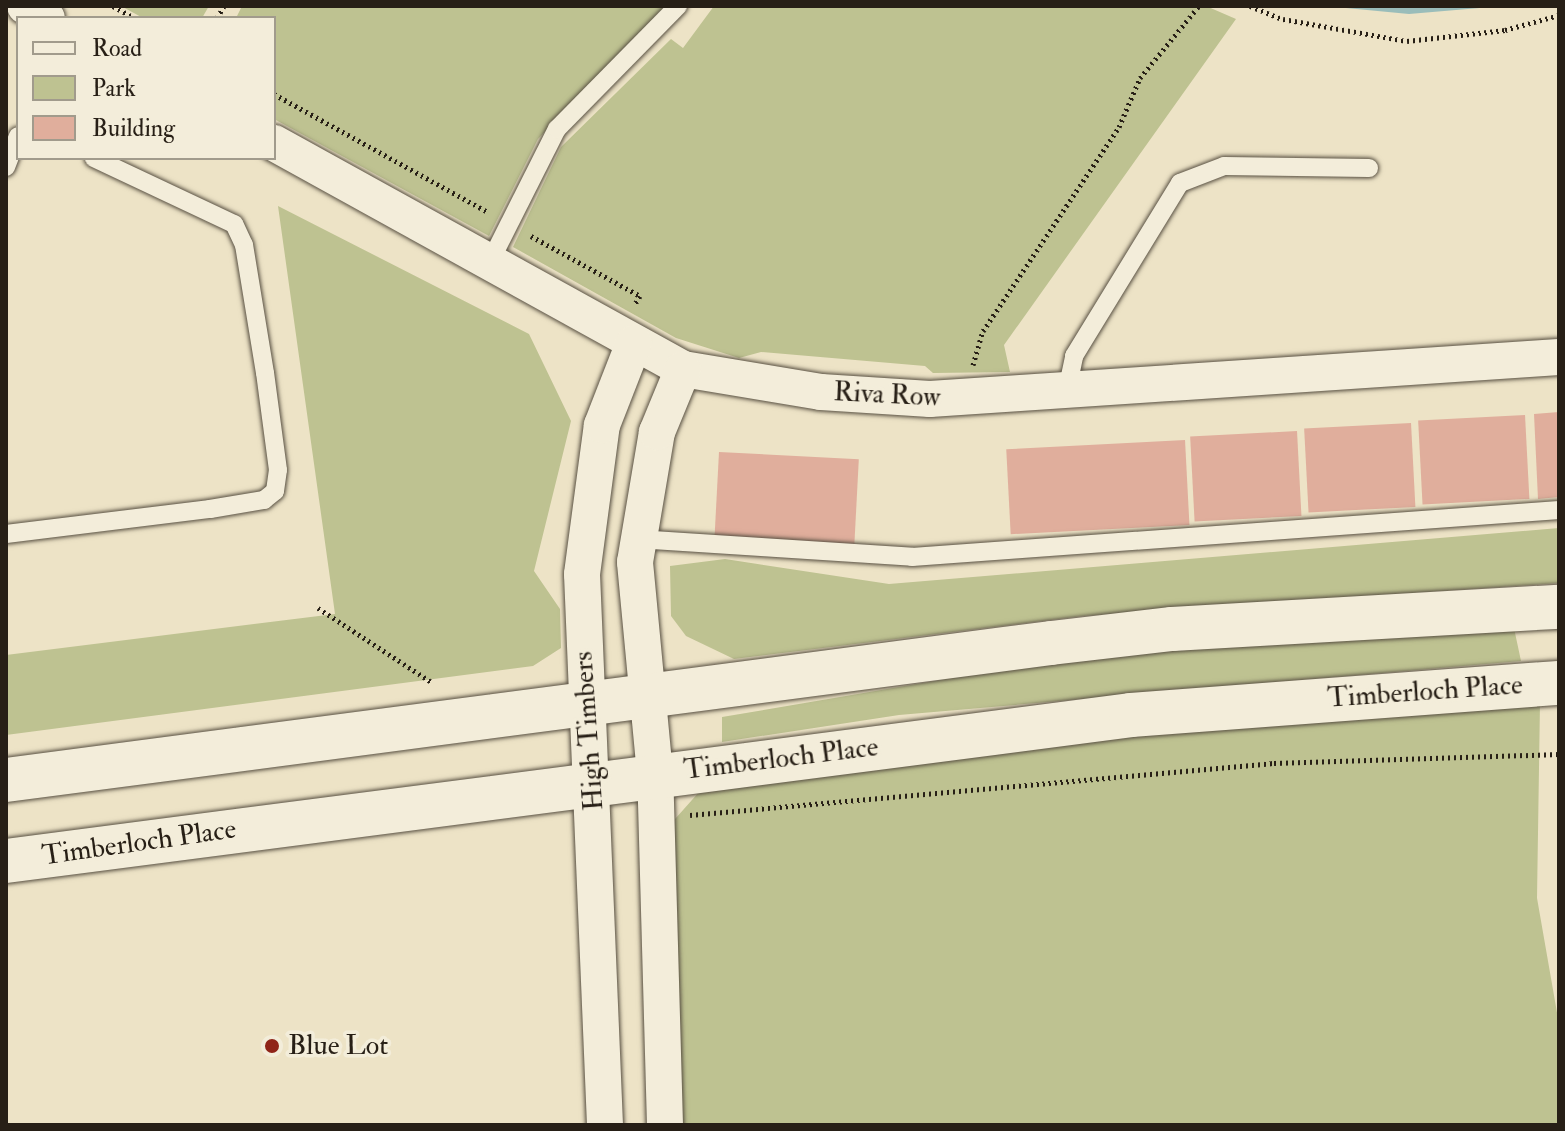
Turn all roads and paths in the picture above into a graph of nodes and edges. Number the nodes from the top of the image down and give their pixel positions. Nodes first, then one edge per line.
1 (25, 6) edge
2 (113, 6) edge
3 (678, 6) edge
4 (1199, 6) edge
5 (1250, 6) edge
6 (1559, 15) edge
7 (43, 16) edge
8 (131, 16) edge
9 (16, 140) edge
10 (276, 144) edge
11 (98, 160) edge
12 (6, 167) edge
13 (1369, 168) dead end
14 (491, 260) junction
15 (634, 343) junction
16 (1559, 357) edge
17 (683, 369) junction
18 (1067, 390) junction
19 (966, 397) junction
20 (1559, 510) edge
21 (6, 534) edge
22 (637, 539) junction
23 (1559, 607) edge
24 (1559, 683) edge
25 (647, 696) junction
26 (585, 706) junction
27 (1559, 754) edge
28 (655, 774) junction
29 (6, 780) edge
30 (594, 781) junction
31 (724, 811) dead end
32 (6, 861) edge
33 (605, 1125) edge
34 (665, 1125) edge

1 - 7 street
2 - 8 path
3 - 14 lane
4 - 19 path
5 - 6 path
9 - 12 lane
10 - 14 street, Riva Row
11 - 21 lane
13 - 18 lane
14 - 15 street, Riva Row
15 - 17 street, Riva Row
15 - 26 street, High Timbers
16 - 18 street, Riva Row
17 - 19 street, Riva Row
17 - 22 street
18 - 19 street, Riva Row
20 - 22 lane
22 - 25 street
23 - 25 street
24 - 28 street, Timberloch Place
25 - 26 street
25 - 28 street
26 - 29 street
26 - 30 street, High Timbers
27 - 31 path
28 - 30 street, Timberloch Place
28 - 34 street
30 - 32 street, Timberloch Place
30 - 33 street, High Timbers

